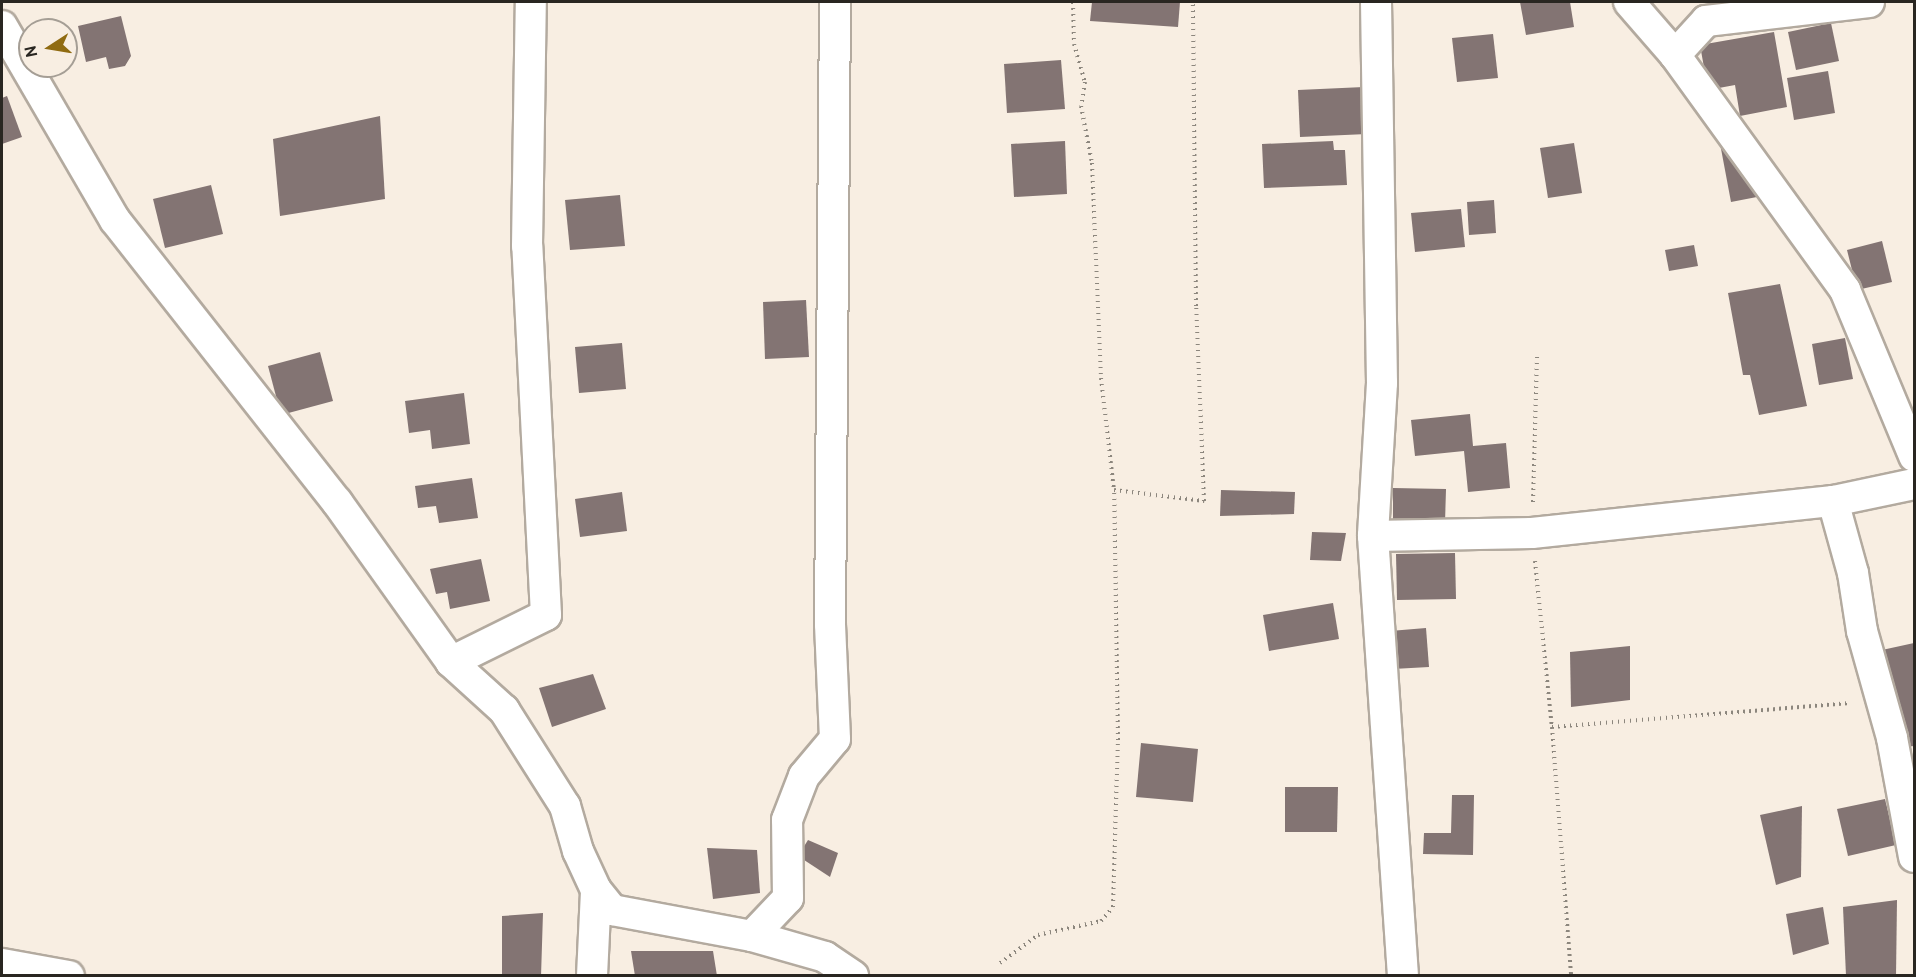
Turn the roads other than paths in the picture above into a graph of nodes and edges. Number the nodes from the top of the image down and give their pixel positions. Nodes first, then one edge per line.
1 (531, 2) edge
2 (835, 2) edge
3 (1376, 2) edge
4 (1629, 2) edge
5 (1869, 2) edge
6 (2, 26) edge
7 (1675, 56) junction
8 (1914, 456) edge
9 (1914, 484) edge
10 (1833, 501) junction
11 (1373, 536) junction
12 (451, 662) junction
13 (1914, 857) edge
14 (596, 890) junction
15 (752, 936) junction
16 (2, 964) edge
17 (69, 975) edge
18 (592, 975) edge
19 (853, 975) edge
20 (1403, 975) edge

1 - 12 street
2 - 15 street
3 - 11 street
4 - 7 street
5 - 7 street
6 - 12 street
7 - 8 street
9 - 10 street
10 - 11 street
10 - 13 street
11 - 20 street
12 - 14 street
14 - 15 street
14 - 18 street
15 - 19 street
16 - 17 street

